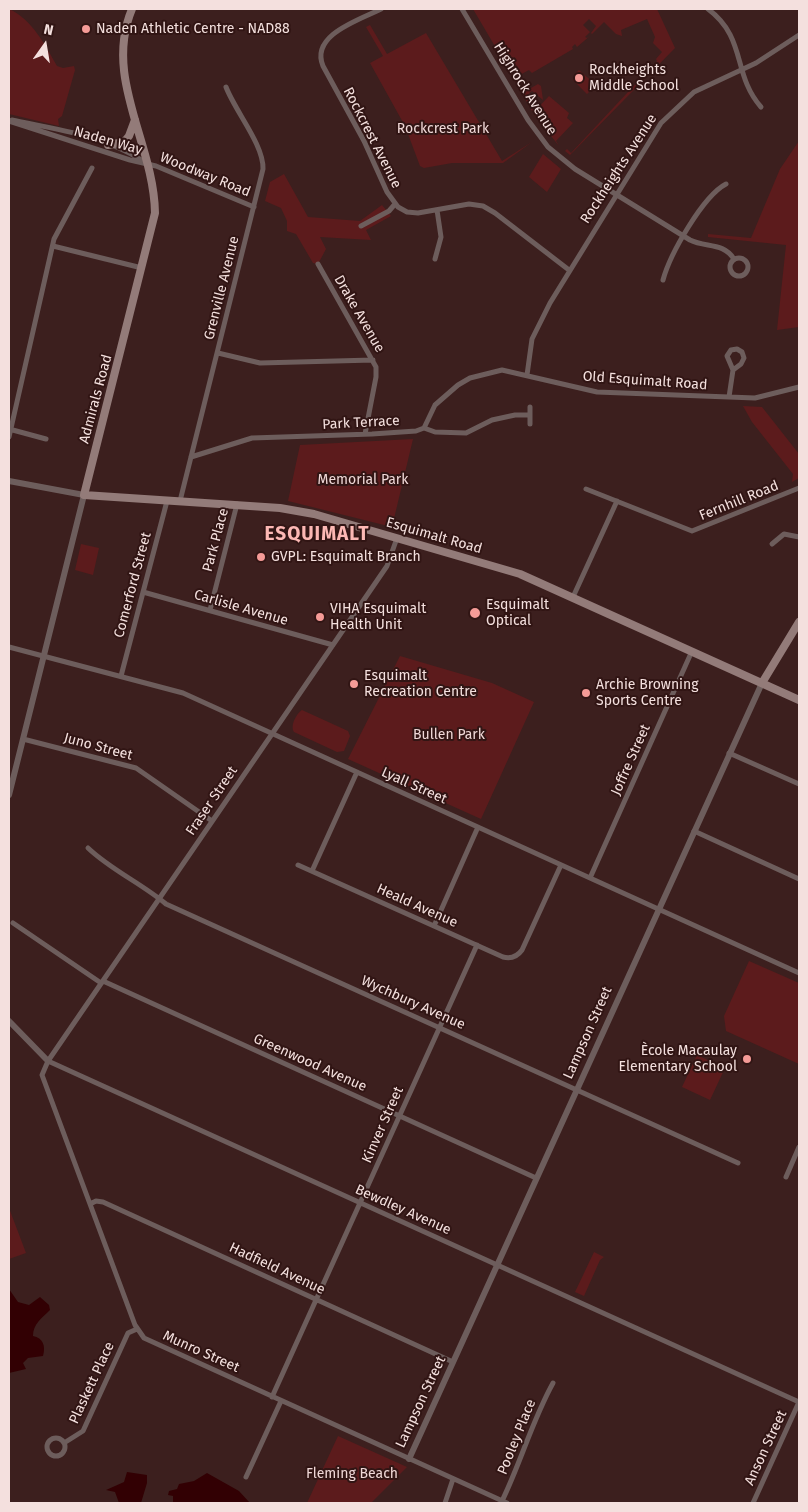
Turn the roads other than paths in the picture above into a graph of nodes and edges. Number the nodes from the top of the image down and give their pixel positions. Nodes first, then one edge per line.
1 (132, 9) edge
2 (381, 9) edge
3 (462, 9) edge
4 (708, 9) edge
5 (799, 35) edge
6 (742, 70) junction
7 (226, 87) dead end
8 (762, 108) dead end
9 (9, 120) edge
10 (135, 120) junction
11 (108, 145) junction
12 (148, 164) junction
13 (92, 168) dead end
14 (726, 184) dead end
15 (616, 194) junction
16 (395, 204) junction
17 (254, 207) junction
18 (436, 210) junction
19 (361, 226) dead end
20 (684, 237) junction
21 (53, 246) junction
22 (435, 259) dead end
23 (734, 259) dead end
24 (318, 264) dead end
25 (143, 268) junction
26 (569, 270) junction
27 (663, 280) dead end
28 (218, 353) junction
29 (373, 360) junction
30 (733, 370) dead end
31 (527, 375) junction
32 (799, 387) edge
33 (729, 397) junction
34 (530, 407) dead end
35 (530, 414) junction
36 (530, 424) dead end
37 (424, 428) junction
38 (10, 429) edge
39 (365, 434) junction
40 (9, 437) edge
41 (46, 439) dead end
42 (192, 458) junction
43 (9, 480) edge
44 (799, 488) edge
45 (586, 489) dead end
46 (84, 496) junction
47 (167, 501) junction
48 (180, 501) junction
49 (617, 502) junction
50 (237, 504) junction
51 (799, 537) edge
52 (397, 538) junction
53 (772, 544) dead end
54 (143, 592) junction
55 (573, 597) junction
56 (210, 610) junction
57 (799, 622) edge
58 (796, 632) edge
59 (333, 645) junction
60 (9, 647) edge
61 (692, 651) junction
62 (44, 656) junction
63 (121, 676) junction
64 (762, 683) junction
65 (799, 700) edge
66 (272, 734) junction
67 (23, 739) junction
68 (729, 753) junction
69 (357, 772) junction
70 (799, 784) edge
71 (9, 795) edge
72 (212, 821) junction
73 (478, 827) junction
74 (694, 831) junction
75 (88, 848) dead end
76 (560, 864) junction
77 (298, 865) dead end
78 (312, 870) junction
79 (590, 878) junction
80 (799, 879) edge
81 (159, 898) junction
82 (658, 909) junction
83 (13, 923) dead end
84 (434, 926) junction
85 (477, 945) junction
86 (799, 973) edge
87 (102, 982) junction
88 (9, 1021) edge
89 (439, 1028) junction
90 (48, 1061) junction
91 (42, 1075) joint
92 (576, 1090) junction
93 (399, 1116) junction
94 (799, 1147) edge
95 (738, 1163) dead end
96 (786, 1177) dead end
97 (536, 1178) junction
98 (90, 1204) junction
99 (359, 1204) junction
100 (496, 1266) junction
101 (316, 1299) junction
102 (137, 1329) junction
103 (453, 1362) junction
104 (553, 1383) dead end
105 (272, 1396) junction
106 (281, 1401) junction
107 (799, 1402) edge
108 (64, 1443) dead end
109 (408, 1459) junction
110 (246, 1477) dead end
111 (453, 1479) junction
112 (505, 1502) edge
113 (445, 1503) edge
114 (753, 1503) edge

1 - 10 main road, Admirals Road
2 - 16 street, Rockcrest Avenue
3 - 15 street, Highrock Avenue
4 - 6 street
5 - 6 street, Rockheights Avenue
6 - 8 street
6 - 15 street, Rockheights Avenue
7 - 17 street, Grenville Avenue
9 - 11 street, Naden Way
9 - 12 street, Naden Way
10 - 11 main road
10 - 12 main road, Admirals Road
11 - 12 street, Naden Way
12 - 17 street, Woodway Road
12 - 25 main road, Admirals Road
13 - 21 street
14 - 20 street
15 - 20 street, Highrock Avenue
15 - 26 street, Rockheights Avenue
16 - 18 street, Rockcrest Avenue
16 - 19 street
17 - 28 street, Grenville Avenue
18 - 22 street
18 - 26 street, Rockcrest Avenue
20 - 23 street, Highrock Avenue
20 - 27 street
21 - 25 street
21 - 38 street
24 - 29 street, Drake Avenue
25 - 46 main road, Admirals Road
26 - 31 street, Rockheights Avenue
28 - 29 street
28 - 42 street, Grenville Avenue
29 - 39 street, Drake Avenue
30 - 33 street
31 - 33 street, Old Esquimalt Road
31 - 37 street, Old Esquimalt Road
32 - 33 street, Old Esquimalt Road
34 - 35 street
35 - 36 street
35 - 37 street, Park Terrace
37 - 39 street, Park Terrace
38 - 40 street
38 - 41 street
39 - 42 street, Park Terrace
42 - 48 street, Grenville Avenue
43 - 46 street, Esquimalt Road
44 - 49 street, Fernhill Road
45 - 49 street, Fernhill Road
46 - 47 main road, Esquimalt Road
46 - 62 street, Admirals Road
47 - 48 main road, Esquimalt Road
47 - 54 street, Comerford Street
48 - 50 main road, Esquimalt Road
49 - 55 street
50 - 52 main road, Esquimalt Road
50 - 56 street, Park Place
51 - 53 street
52 - 55 main road, Esquimalt Road
52 - 59 street, Fraser Street
54 - 56 street, Carlisle Avenue
54 - 63 street, Comerford Street
55 - 61 main road, Esquimalt Road
56 - 59 street, Carlisle Avenue
57 - 58 main road, Lampson Street
58 - 64 main road, Lampson Street
59 - 66 street, Fraser Street
60 - 62 street, Lyall Street
61 - 64 main road, Esquimalt Road
61 - 79 street, Joffre Street
62 - 63 street, Lyall Street
62 - 67 street, Admirals Road
63 - 66 street, Lyall Street
64 - 65 main road, Esquimalt Road
64 - 68 street, Lampson Street
66 - 69 street, Lyall Street
66 - 72 street, Fraser Street
67 - 71 street, Admirals Road
67 - 72 street, Juno Street
68 - 70 street
68 - 74 street, Lampson Street
69 - 73 street, Lyall Street
69 - 78 street
72 - 81 street, Fraser Street
73 - 76 street, Lyall Street
73 - 84 street
74 - 80 street
74 - 82 street, Lampson Street
75 - 81 street, Wychbury Avenue
76 - 79 street, Lyall Street
76 - 85 street, Heald Avenue
77 - 78 street, Heald Avenue
78 - 84 street, Heald Avenue
79 - 82 street, Lyall Street
81 - 87 street, Fraser Street
81 - 89 street, Wychbury Avenue
82 - 86 street, Lyall Street
82 - 92 street, Lampson Street
83 - 87 street, Greenwood Avenue
84 - 85 street, Heald Avenue
85 - 89 street, Kinver Street
87 - 90 street, Fraser Street
87 - 93 street, Greenwood Avenue
88 - 90 street, Bewdley Avenue
89 - 92 street, Wychbury Avenue
89 - 93 street, Kinver Street
90 - 91 street, Fraser Street
90 - 99 street, Bewdley Avenue
91 - 98 street, Munro Street
92 - 95 street, Wychbury Avenue
92 - 97 street, Lampson Street
93 - 97 street, Greenwood Avenue
93 - 99 street, Kinver Street
94 - 96 street
97 - 100 street, Lampson Street
98 - 101 street, Hadfield Avenue
98 - 102 street, Munro Street
99 - 100 street, Bewdley Avenue
99 - 101 street, Kinver Street
100 - 103 street, Lampson Street
100 - 107 street, Bewdley Avenue
101 - 103 street, Hadfield Avenue
101 - 105 street, Kinver Street
102 - 105 street, Munro Street
102 - 108 street, Plaskett Place
103 - 109 street, Lampson Street
104 - 112 street, Pooley Place
105 - 106 street, Munro Street
106 - 109 street, Munro Street
106 - 110 street
107 - 114 street, Anson Street
109 - 111 street, Munro Street
111 - 112 street, Munro Street
111 - 113 street

